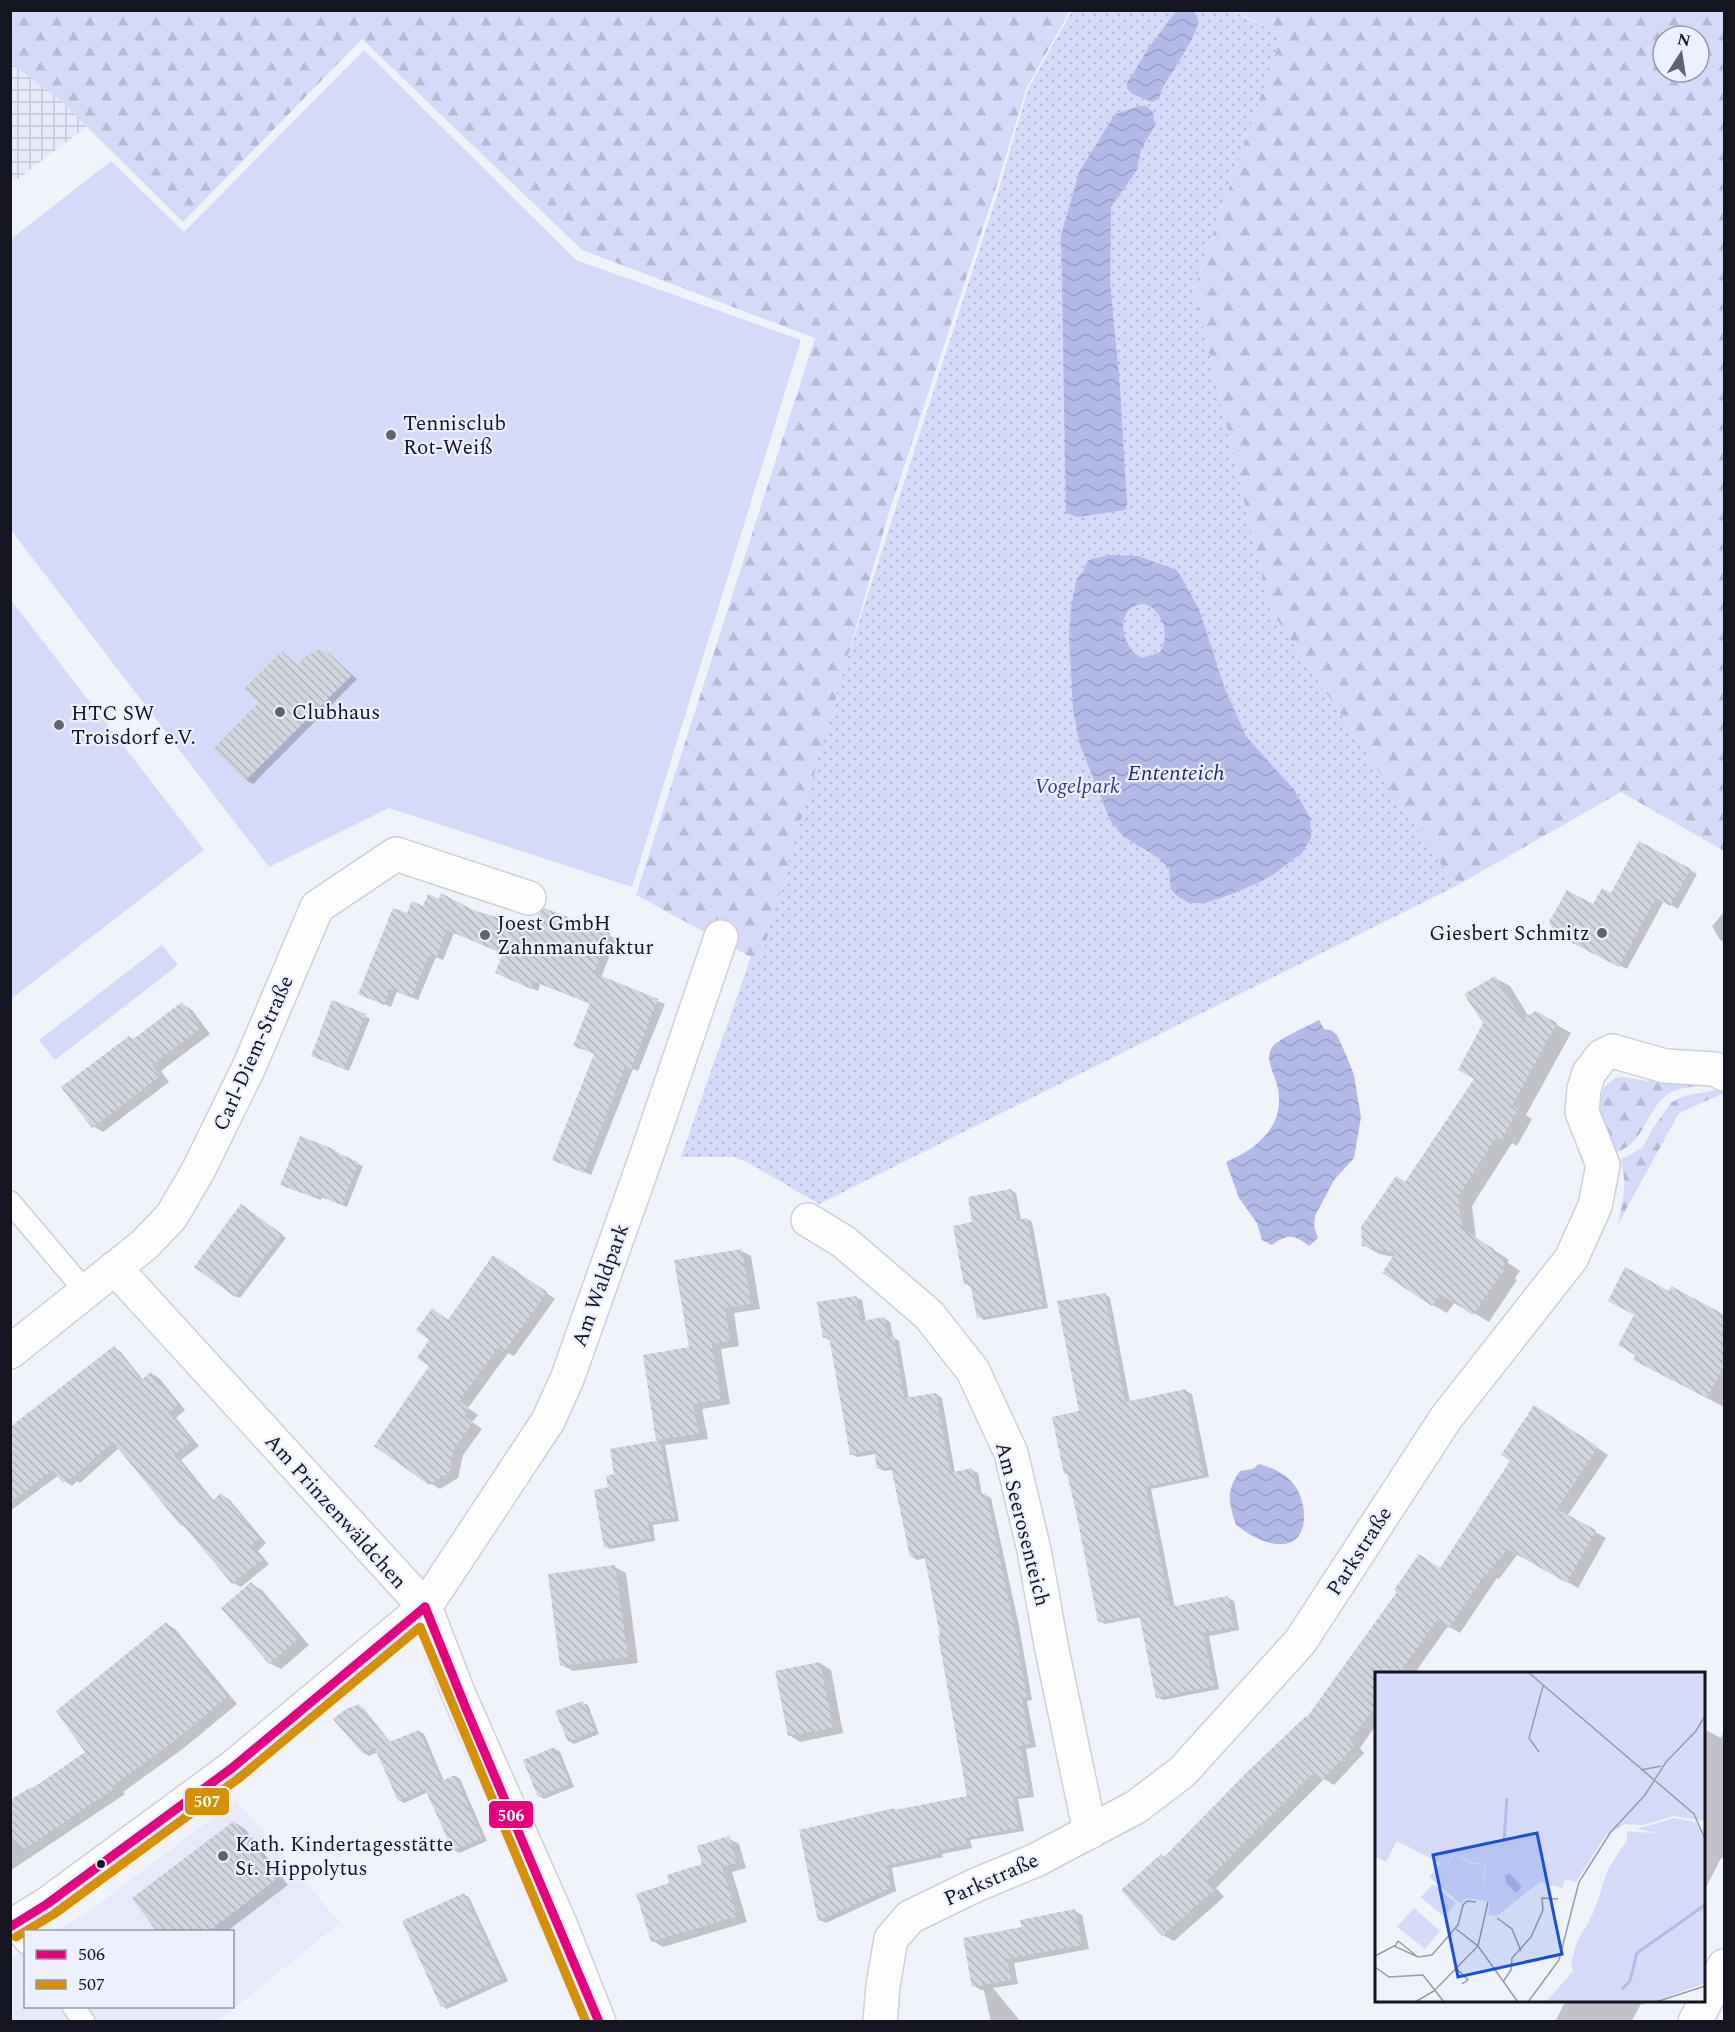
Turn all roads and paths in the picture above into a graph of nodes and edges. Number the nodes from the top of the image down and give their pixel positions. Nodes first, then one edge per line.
1 (529, 898) dead end
2 (721, 937) dead end
3 (1725, 1074) edge
4 (10, 1202) edge
5 (808, 1220) dead end
6 (115, 1268) junction
7 (86, 1292) junction
8 (10, 1353) edge
9 (424, 1607) junction
10 (1090, 1832) junction
11 (16, 1932) edge
12 (1725, 1966) edge
13 (74, 2008) edge
14 (84, 2022) edge
15 (599, 2022) edge
16 (880, 2022) edge
17 (1695, 2022) edge

1 - 6 street, Carl-Diem-Straße
2 - 9 street, Am Waldpark
3 - 10 street, Parkstraße
4 - 7 lane
5 - 10 street, Am Seerosenteich
6 - 7 street, Carl-Diem-Straße
6 - 9 street, Am Prinzenwäldchen
7 - 8 street, Carl-Diem-Straße
9 - 11 street, Am Waldpark
9 - 15 street, Am Prinzenwäldchen
10 - 16 street, Parkstraße
12 - 17 street
13 - 14 lane

